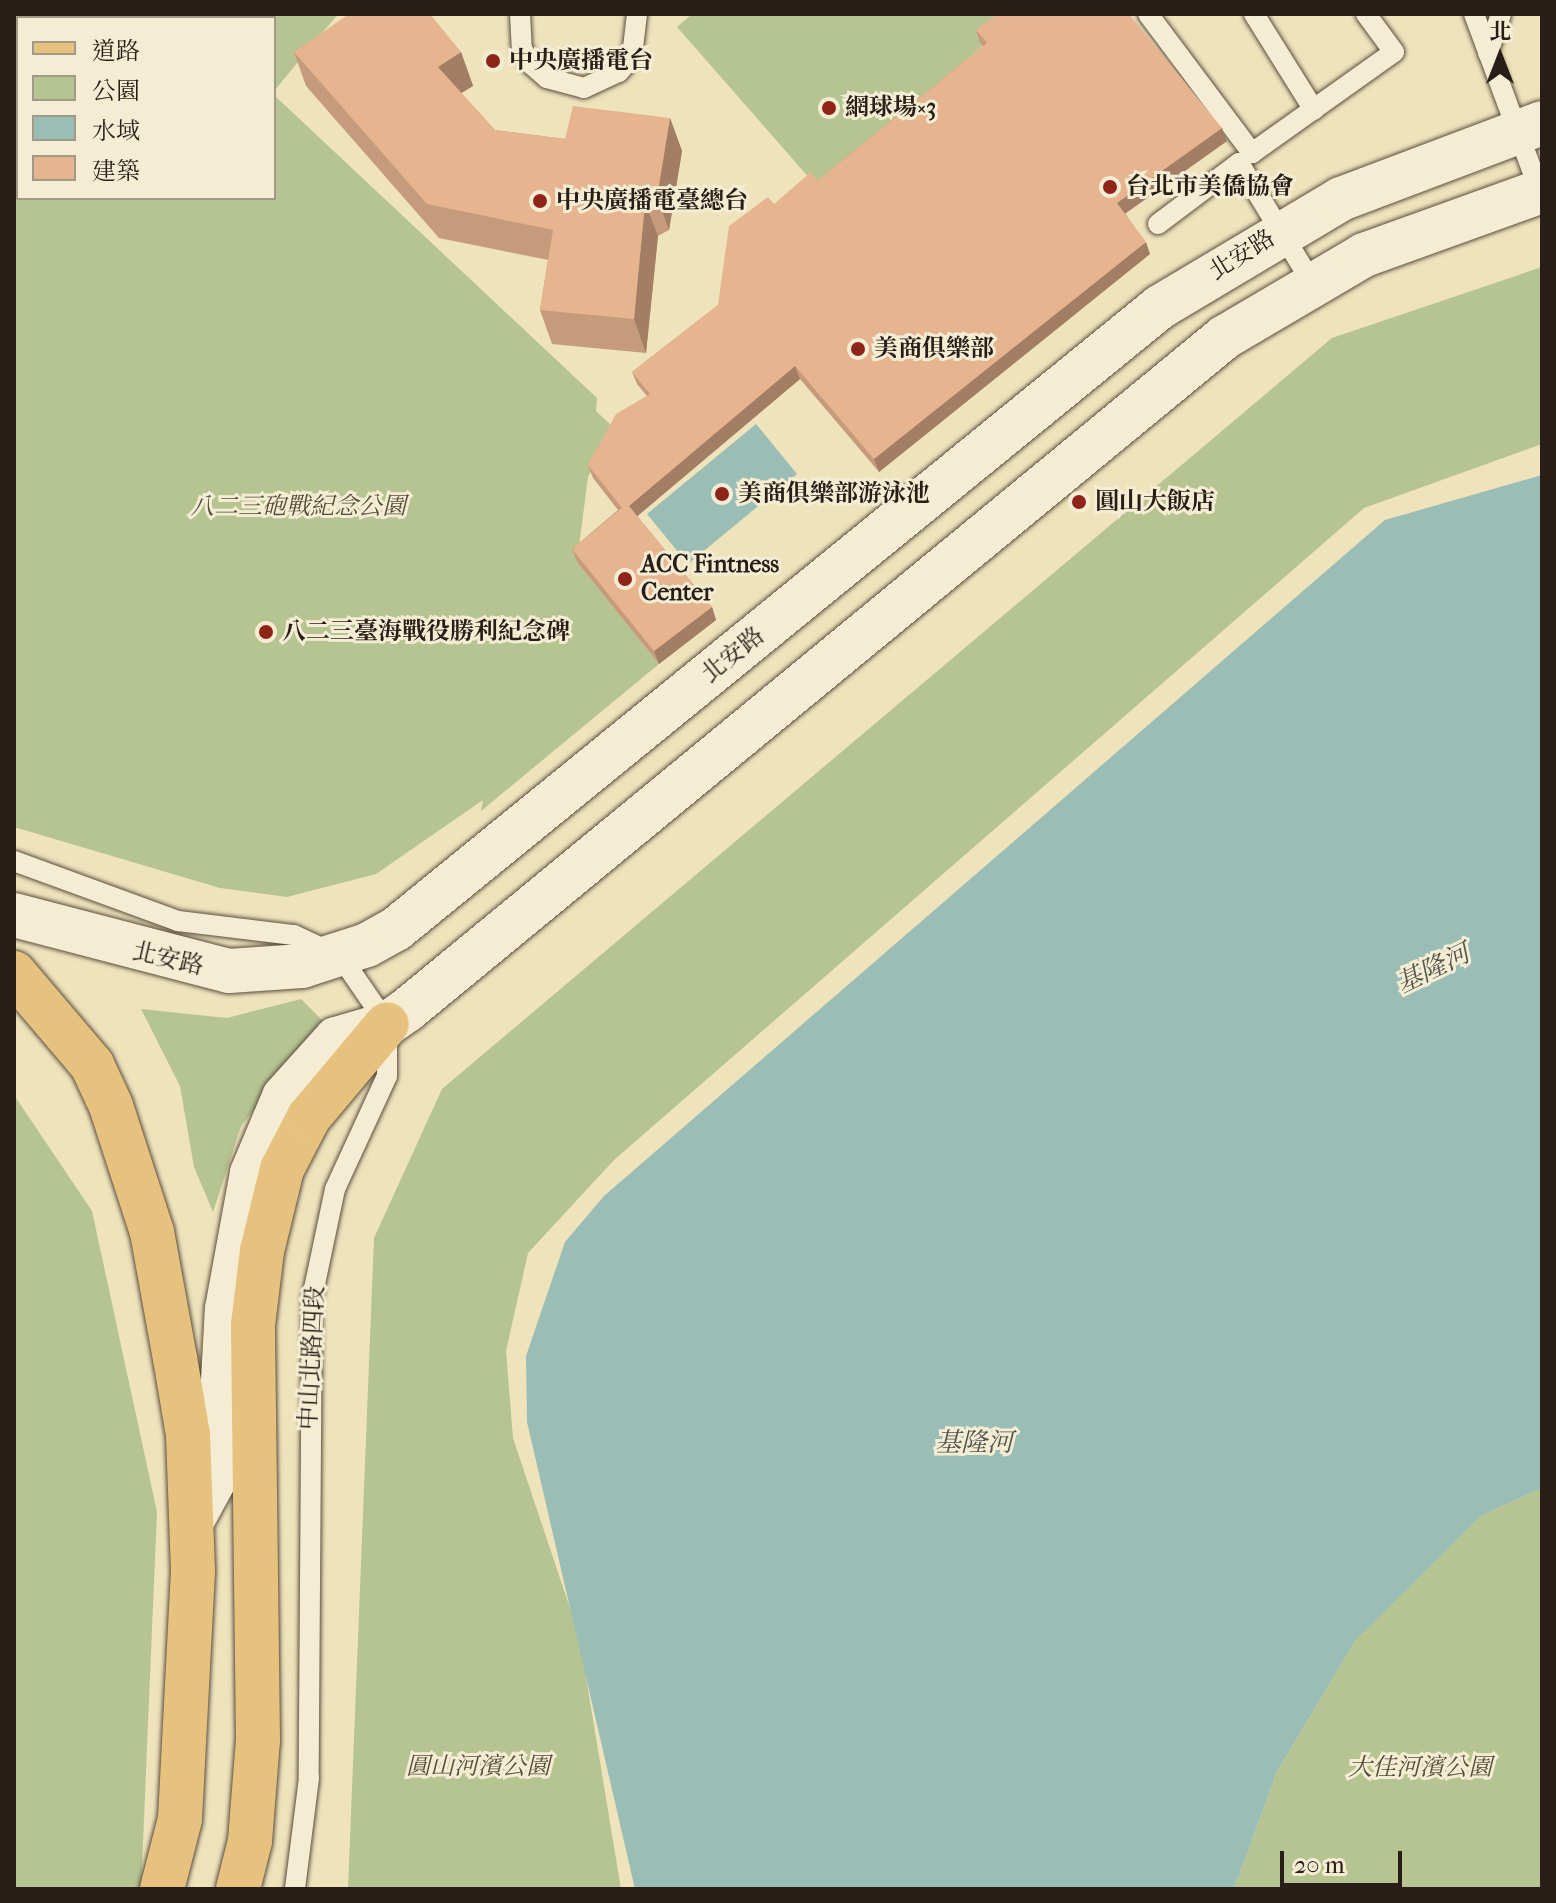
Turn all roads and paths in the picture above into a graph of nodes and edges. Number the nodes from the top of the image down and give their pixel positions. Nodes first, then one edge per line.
1 (520, 14) edge
2 (1148, 14) edge
3 (1254, 14) edge
4 (1366, 14) edge
5 (1474, 14) edge
6 (1501, 14) edge
7 (638, 15) edge
8 (1488, 53) junction
9 (1314, 110) junction
10 (1531, 126) edge
11 (1541, 191) edge
12 (1158, 224) dead end
13 (1280, 231) junction
14 (1313, 284) junction
15 (14, 861) edge
16 (14, 915) edge
17 (341, 957) junction
18 (14, 973) edge
19 (387, 1024) junction
20 (194, 1517) junction
21 (162, 1889) edge
22 (238, 1889) edge
23 (295, 1889) edge

1 - 7 lane
2 - 9 lane
3 - 9 lane
4 - 9 lane
5 - 8 lane
6 - 8 lane
8 - 10 lane
10 - 11 lane
10 - 13 main road, 北安路
11 - 14 main road
12 - 13 lane
13 - 14 lane
13 - 17 main road, 北安路
14 - 19 main road
15 - 17 lane
16 - 17 main road, 北安路
17 - 19 lane
18 - 20 main road
19 - 20 main road
19 - 22 main road
19 - 23 lane, 中山北路四段
20 - 21 main road

